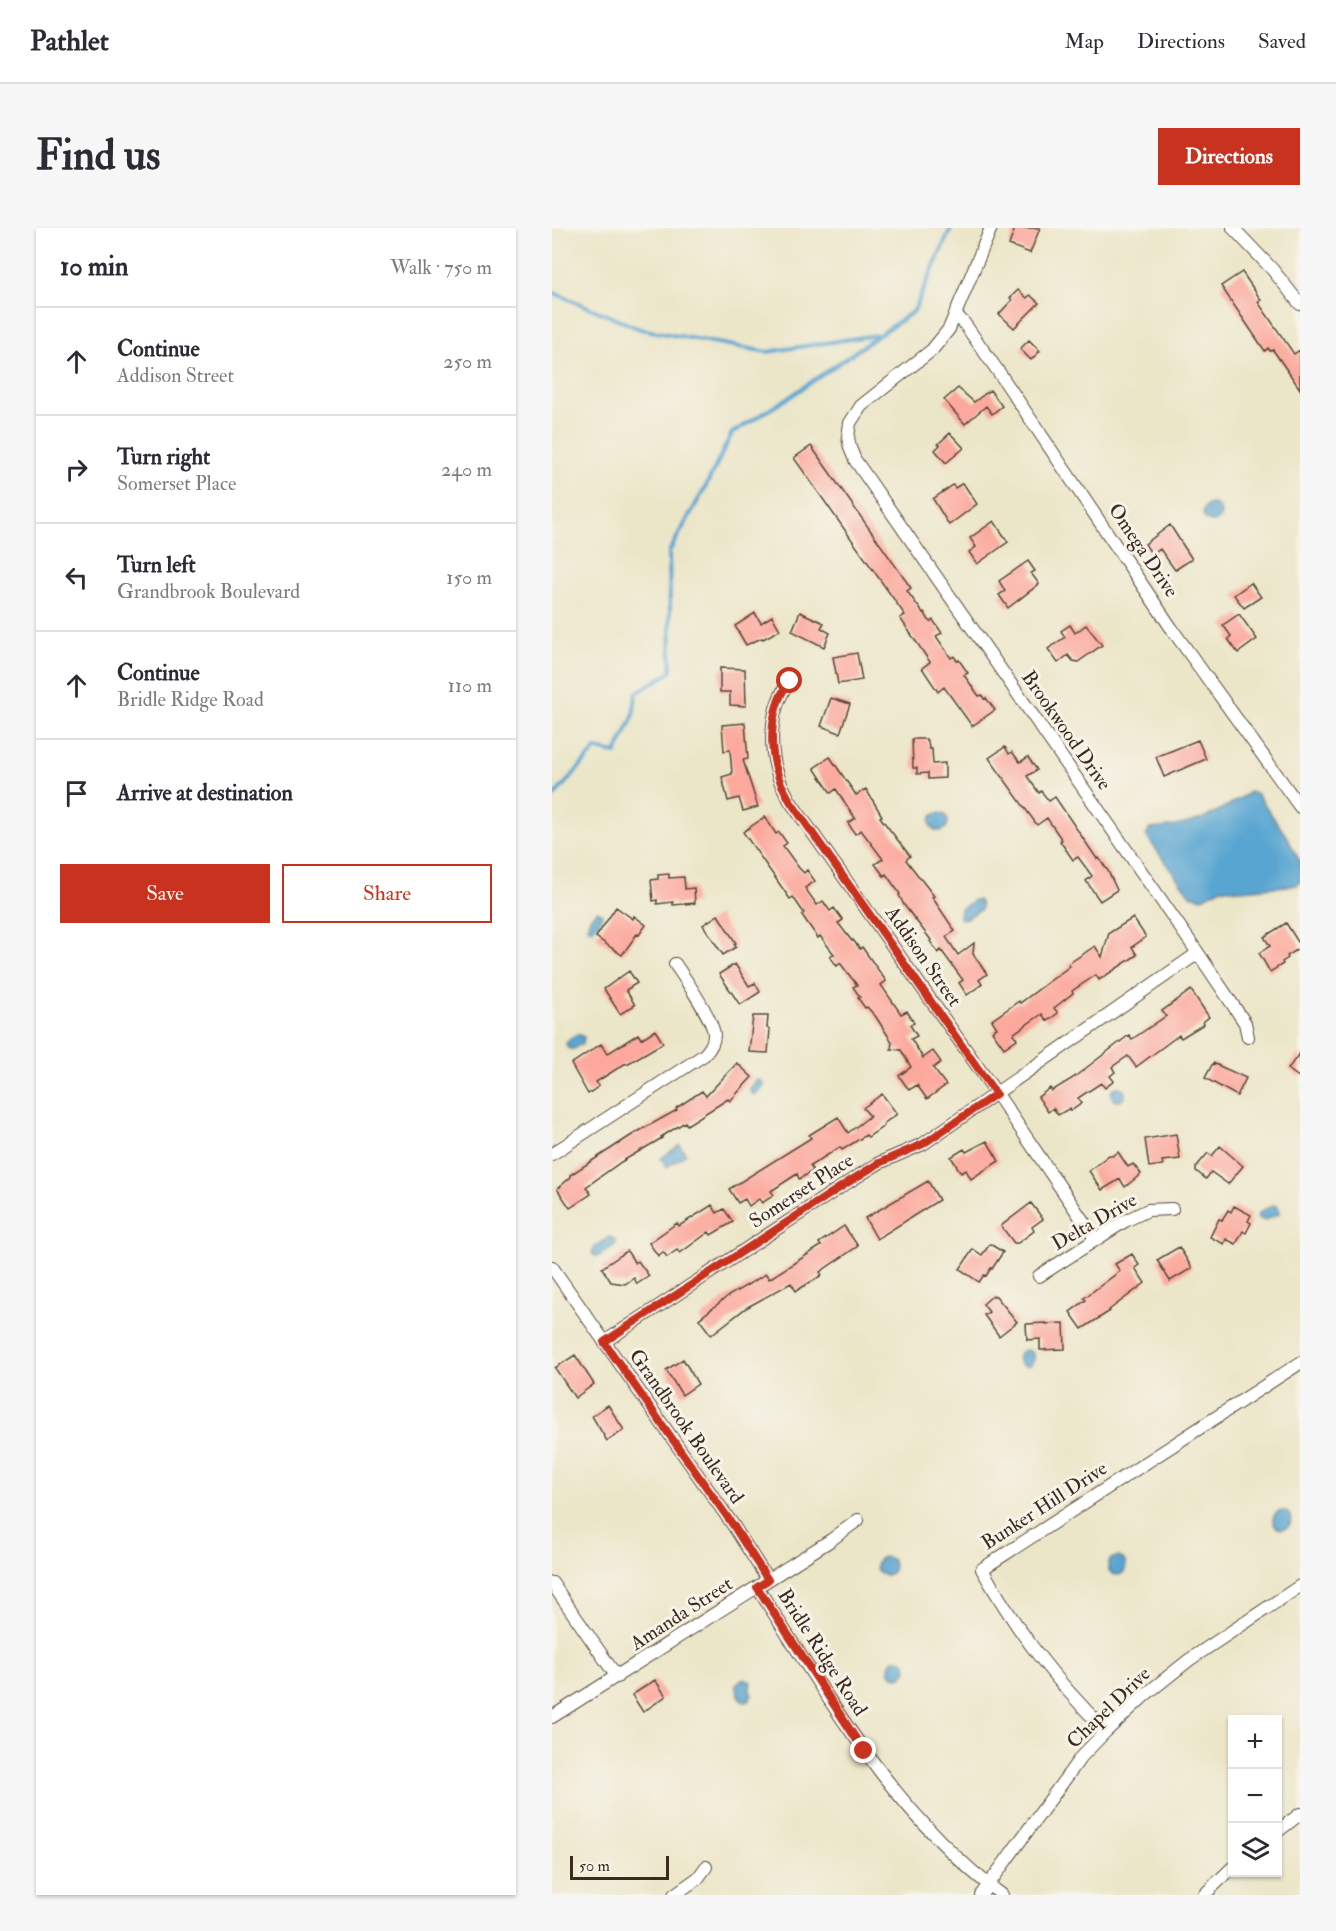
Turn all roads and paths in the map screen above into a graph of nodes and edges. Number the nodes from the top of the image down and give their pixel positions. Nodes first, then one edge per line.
1 (991, 228) edge
2 (1233, 228) edge
3 (1300, 304) edge
4 (956, 315) junction
5 (790, 681) dead end
6 (1300, 807) edge
7 (1198, 953) junction
8 (675, 964) dead end
9 (1248, 1037) dead end
10 (996, 1094) junction
11 (552, 1155) edge
12 (1172, 1209) dead end
13 (1096, 1240) junction
14 (552, 1267) edge
15 (1039, 1276) dead end
16 (604, 1342) junction
17 (1300, 1363) edge
18 (858, 1520) dead end
19 (768, 1580) junction
20 (552, 1583) edge
21 (757, 1587) junction
22 (1300, 1587) edge
23 (617, 1677) junction
24 (552, 1717) edge
25 (1106, 1731) junction
26 (1300, 1814) edge
27 (1282, 1828) edge
28 (706, 1867) dead end
29 (1228, 1873) edge
30 (984, 1890) edge
31 (674, 1895) edge
32 (1002, 1895) edge
33 (1204, 1895) edge

1 - 4 street
2 - 3 street
4 - 6 street, Omega Drive
4 - 7 street, Brookwood Drive
5 - 10 street, Addison Street
7 - 9 street, Brookwood Drive
7 - 10 street, Somerset Place
8 - 11 street
10 - 13 street, Addison Street
10 - 16 street, Somerset Place
12 - 13 street, Delta Drive
13 - 15 street, Delta Drive
14 - 16 street, Grandbrook Boulevard
16 - 19 street, Grandbrook Boulevard
17 - 25 street, Bunker Hill Drive
18 - 19 street, Amanda Street
19 - 21 street, Amanda Street
20 - 23 street
21 - 23 street, Amanda Street
21 - 30 street, Bridle Ridge Road
22 - 25 street, Chapel Drive
23 - 24 street, Amanda Street
25 - 30 street, Chapel Drive
26 - 27 street
28 - 31 street
29 - 33 street
30 - 32 street, Bridle Ridge Road

